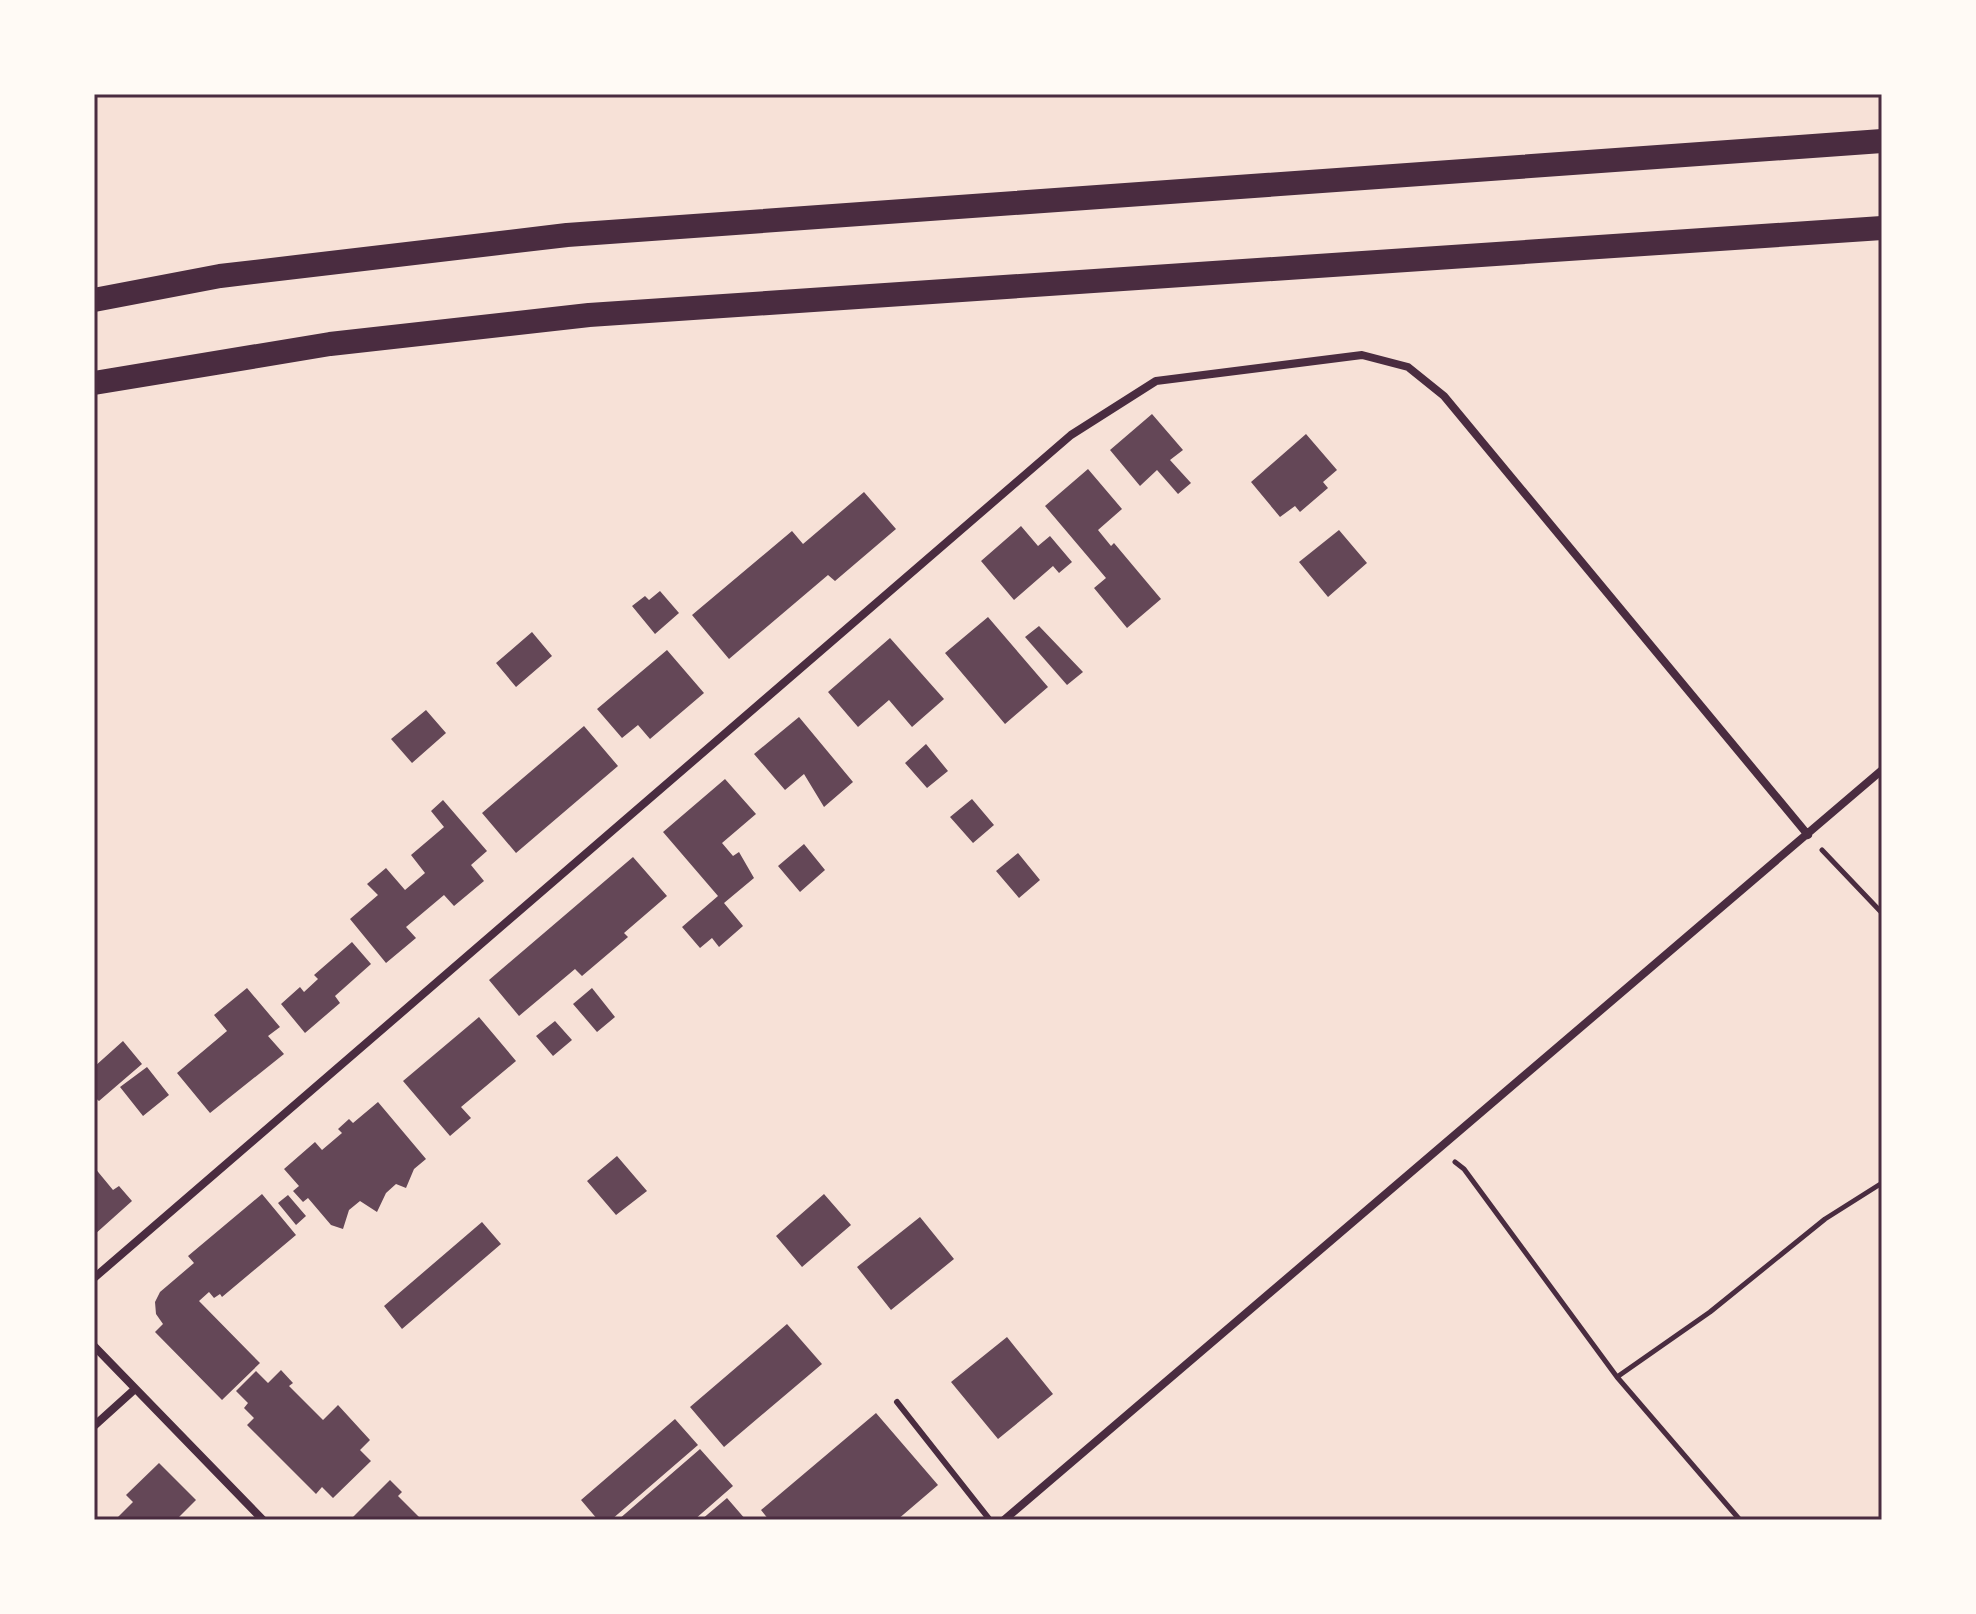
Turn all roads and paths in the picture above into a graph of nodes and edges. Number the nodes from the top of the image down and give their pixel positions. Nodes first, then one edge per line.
1 (1882, 141) edge
2 (1882, 228) edge
3 (94, 300) edge
4 (94, 383) edge
5 (1882, 770) edge
6 (1808, 835) junction
7 (1882, 913) edge
8 (1438, 1149) junction
9 (1882, 1183) edge
10 (94, 1278) edge
11 (94, 1346) edge
12 (1617, 1377) junction
13 (135, 1389) junction
14 (897, 1402) dead end
15 (94, 1426) edge
16 (263, 1520) edge
17 (990, 1520) edge
18 (1004, 1520) edge
19 (1740, 1520) edge

1 - 3 highway
2 - 4 highway
5 - 6 street
6 - 7 path
6 - 8 street
6 - 10 street
8 - 12 path
8 - 18 street
9 - 12 path
11 - 13 street
12 - 19 path
13 - 15 street
13 - 16 street
14 - 17 lane

